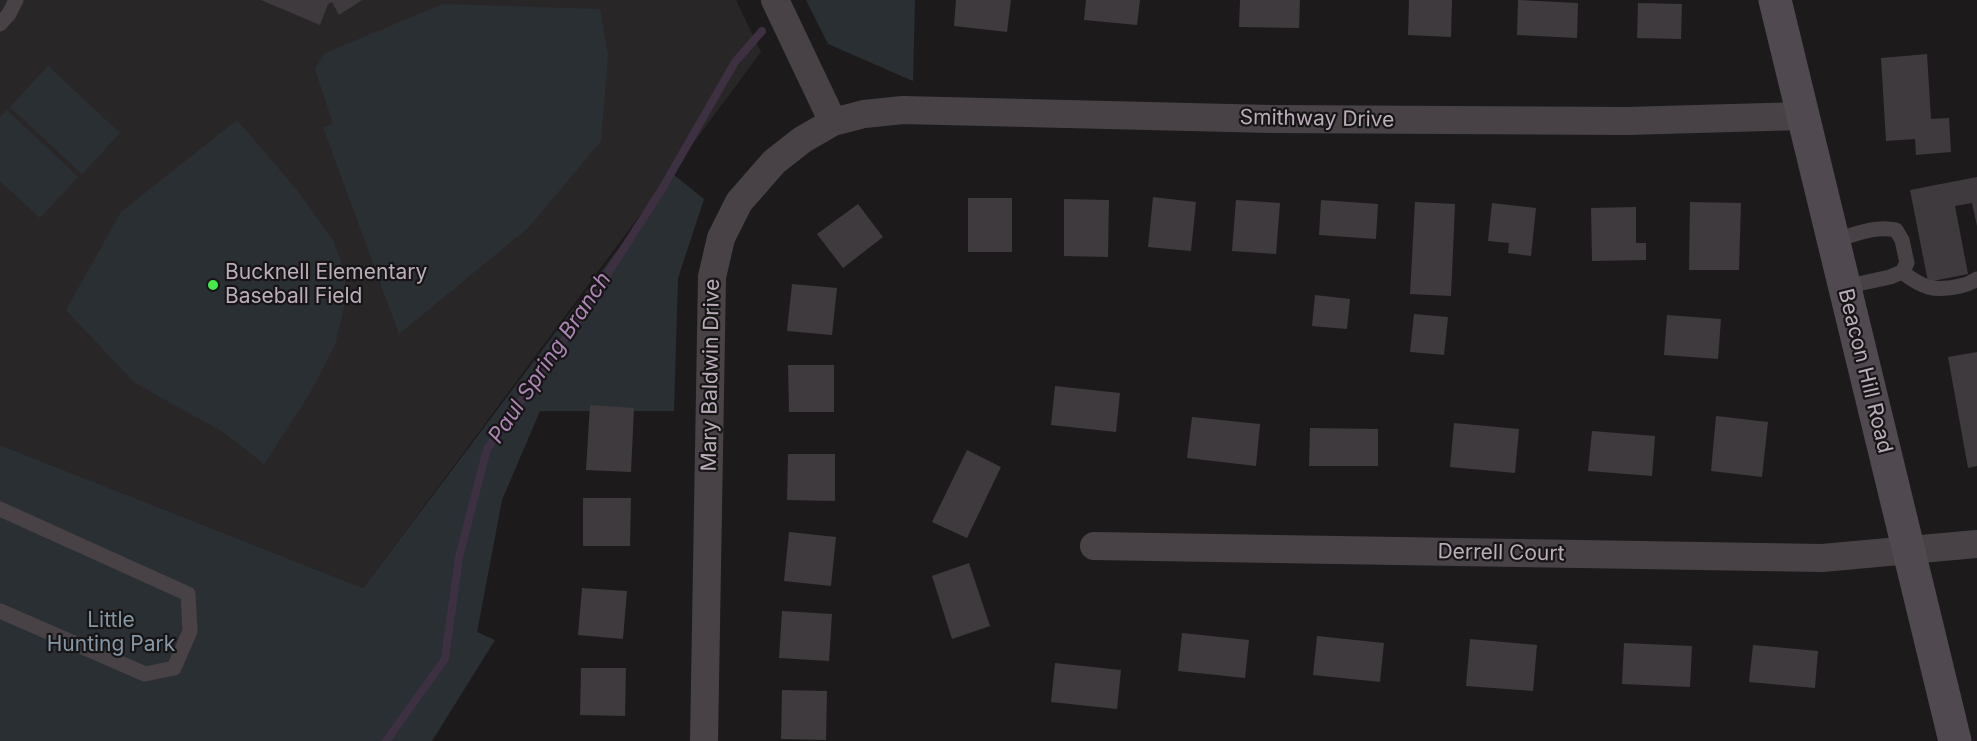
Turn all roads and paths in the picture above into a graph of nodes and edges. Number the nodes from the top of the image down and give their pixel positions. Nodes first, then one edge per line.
1 (16, 0) edge
2 (775, 0) edge
3 (1775, 0) edge
4 (0, 24) edge
5 (1802, 116) junction
6 (832, 122) junction
7 (1833, 241) junction
8 (1902, 272) junction
9 (1977, 279) edge
10 (1844, 287) junction
11 (0, 508) edge
12 (1977, 544) edge
13 (1094, 546) dead end
14 (1908, 550) junction
15 (0, 611) edge
16 (704, 741) edge
17 (1955, 741) edge

1 - 4 lane
2 - 6 street
3 - 5 main road, Beacon Hill Road
5 - 6 street, Smithway Drive
5 - 7 main road, Beacon Hill Road
6 - 16 street, Mary Baldwin Drive
7 - 8 lane
7 - 10 main road, Beacon Hill Road
8 - 9 lane
8 - 10 lane
10 - 14 main road, Beacon Hill Road
11 - 15 lane
12 - 14 street, Derrell Court
13 - 14 street, Derrell Court
14 - 17 main road, Beacon Hill Road

